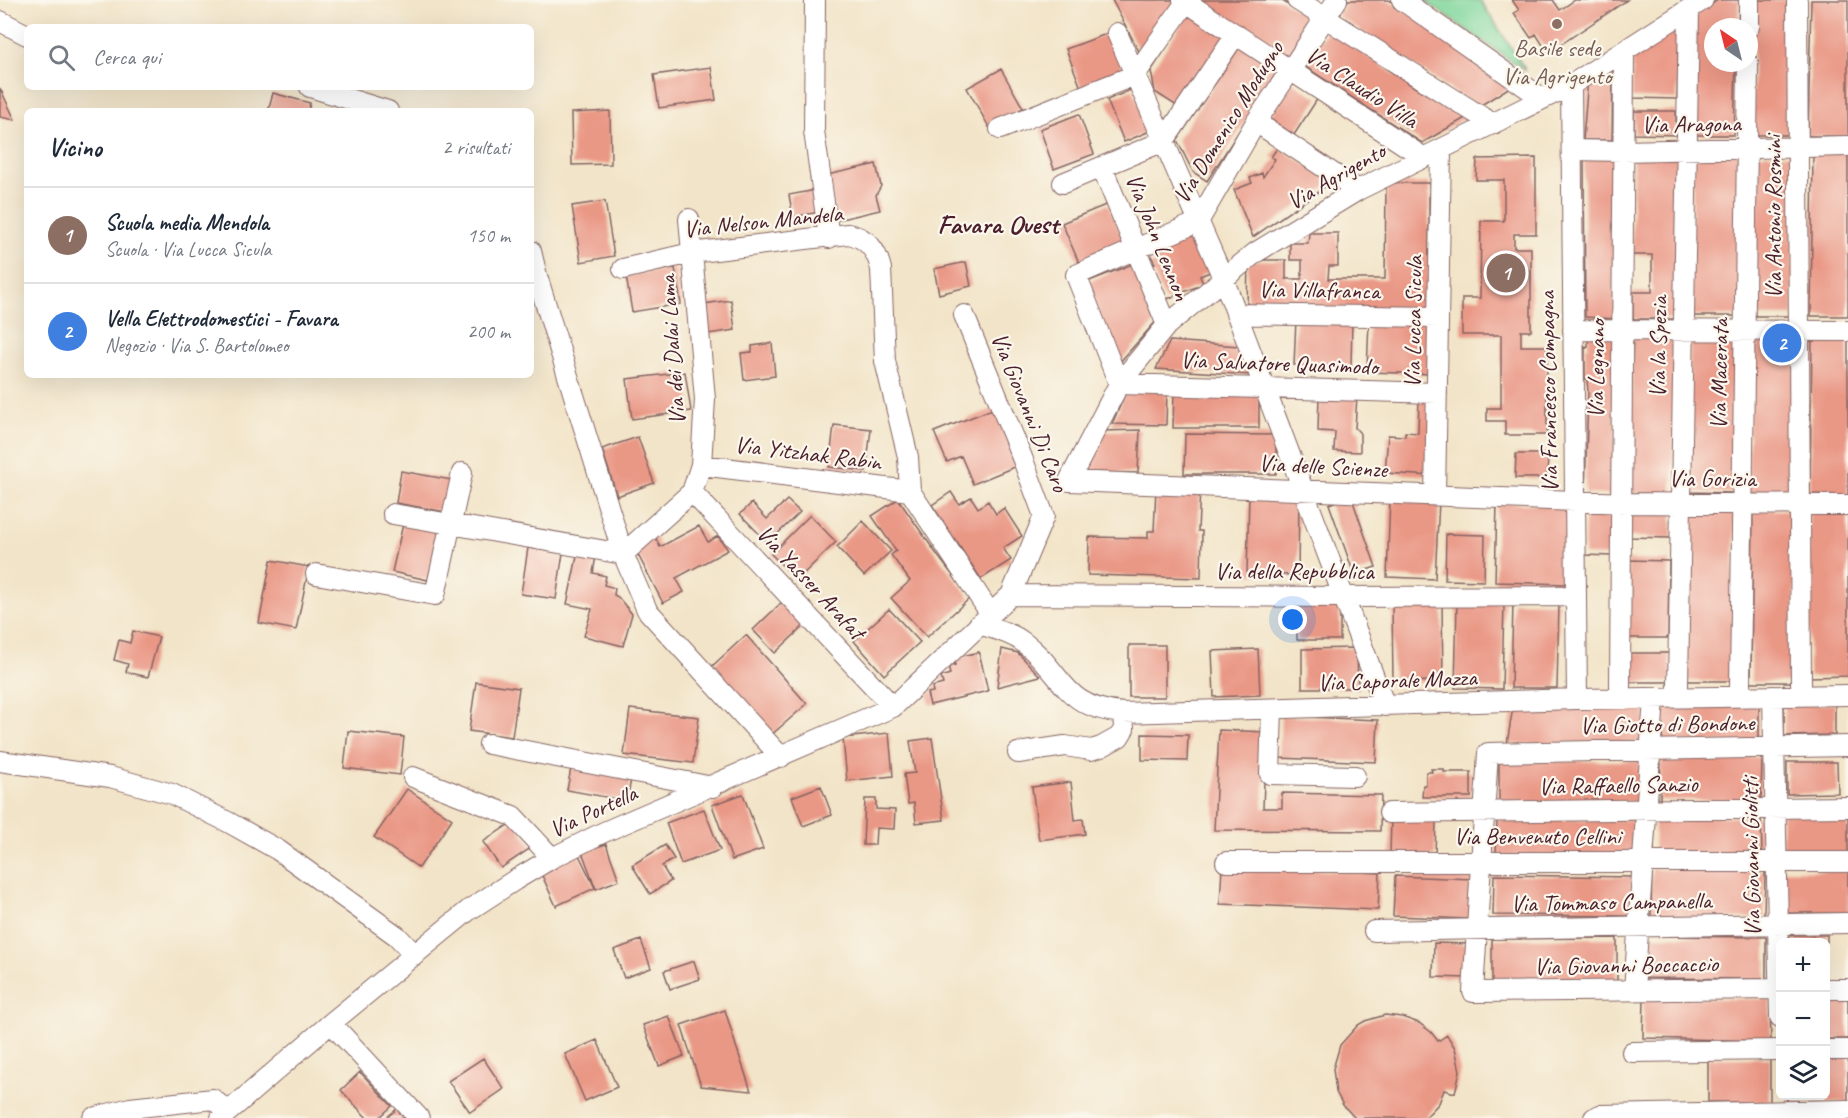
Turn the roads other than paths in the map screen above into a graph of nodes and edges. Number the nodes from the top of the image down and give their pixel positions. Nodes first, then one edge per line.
1 (815, 0) edge
2 (1297, 0) edge
3 (1336, 0) edge
4 (1402, 0) edge
5 (1749, 0) edge
6 (1797, 0) edge
7 (1184, 1) edge
8 (1696, 5) edge
9 (1325, 18) junction
10 (1749, 18) edge
11 (0, 21) edge
12 (24, 33) edge
13 (1117, 33) dead end
14 (1236, 34) junction
15 (1624, 51) junction
16 (1291, 70) junction
17 (1748, 72) edge
18 (1135, 75) junction
19 (1571, 85) junction
20 (320, 90) edge
21 (1543, 99) junction
22 (378, 108) edge
23 (1256, 122) junction
24 (1493, 124) junction
25 (1000, 129) dead end
26 (1164, 141) junction
27 (1848, 146) edge
28 (1798, 147) junction
29 (1747, 148) junction
30 (1441, 149) junction
31 (1686, 149) junction
32 (1572, 150) junction
33 (1623, 152) junction
34 (1423, 157) junction
35 (1102, 167) junction
36 (1063, 183) dead end
37 (1359, 190) junction
38 (688, 219) dead end
39 (1198, 222) junction
40 (829, 238) junction
41 (1135, 249) junction
42 (691, 253) junction
43 (534, 263) edge
44 (623, 269) dead end
45 (1223, 278) junction
46 (1236, 314) junction
47 (964, 315) dead end
48 (1438, 317) junction
49 (1167, 325) junction
50 (1573, 330) junction
51 (1622, 330) junction
52 (1683, 330) junction
53 (1745, 331) junction
54 (1799, 331) junction
55 (1848, 331) edge
56 (1119, 384) junction
57 (1264, 389) junction
58 (1437, 393) junction
59 (701, 465) junction
60 (462, 473) dead end
61 (1069, 481) joint
62 (1302, 490) junction
63 (910, 491) junction
64 (692, 492) junction
65 (1435, 496) junction
66 (1575, 502) junction
67 (1620, 503) junction
68 (1681, 504) junction
69 (1742, 504) junction
70 (1800, 504) junction
71 (1848, 505) edge
72 (393, 514) dead end
73 (450, 524) junction
74 (623, 555) junction
75 (316, 574) dead end
76 (1011, 595) junction
77 (1576, 596) junction
78 (1342, 597) junction
79 (985, 619) junction
80 (1802, 685) junction
81 (1848, 685) edge
82 (1678, 686) junction
83 (1740, 686) junction
84 (1620, 687) junction
85 (1577, 693) junction
86 (1848, 695) edge
87 (1773, 696) junction
88 (1654, 698) junction
89 (1385, 706) junction
90 (893, 707) junction
91 (1272, 709) junction
92 (1123, 713) junction
93 (489, 744) dead end
94 (1848, 746) edge
95 (1774, 747) junction
96 (1650, 749) junction
97 (1018, 753) dead end
98 (781, 757) junction
99 (0, 760) edge
100 (1355, 776) dead end
101 (413, 777) dead end
102 (713, 787) junction
103 (1848, 807) edge
104 (1775, 808) junction
105 (1646, 811) junction
106 (1484, 812) junction
107 (1389, 813) dead end
108 (552, 858) junction
109 (1642, 861) junction
110 (1226, 862) dead end
111 (1481, 862) junction
112 (1776, 862) junction
113 (1848, 862) edge
114 (1848, 924) edge
115 (1778, 925) junction
116 (1638, 927) junction
117 (1476, 929) junction
118 (1374, 931) dead end
119 (1778, 938) edge
120 (415, 955) junction
121 (1776, 989) edge
122 (1830, 989) edge
123 (1848, 989) edge
124 (1634, 991) junction
125 (331, 1023) junction
126 (1776, 1050) edge
127 (1830, 1050) edge
128 (1848, 1050) edge
129 (1632, 1052) dead end
130 (1783, 1108) edge
131 (1848, 1110) edge
132 (224, 1115) edge
133 (1597, 1117) edge
134 (93, 1118) edge
135 (419, 1118) edge

1 - 40 street
2 - 9 street
3 - 9 street, Via Domenico Modugno
4 - 21 street
5 - 10 street
6 - 28 street, Via Antonio Rosmini
7 - 14 street, Via Claudio Villa
7 - 18 street
8 - 15 street, Via Agrigento
8 - 31 street, Via la Spezia
9 - 16 street, Via Domenico Modugno
9 - 24 street
11 - 12 street
13 - 18 street
14 - 16 street, Via Claudio Villa
14 - 26 street
15 - 19 street, Via Agrigento
15 - 33 street, Via Legnano
16 - 23 street, Via Domenico Modugno
16 - 34 street, Via Claudio Villa
17 - 29 street, Via Macerata
18 - 25 street
18 - 26 street
19 - 21 street, Via Agrigento
19 - 32 street, Via Francesco Compagna
20 - 22 street
21 - 24 street, Via Agrigento
23 - 37 street
23 - 39 street, Via Domenico Modugno
24 - 30 street, Via Agrigento
26 - 35 street
26 - 39 street
27 - 28 street, Via Aragona
28 - 29 street, Via Aragona
28 - 54 street, Via Antonio Rosmini
29 - 31 street, Via Aragona
29 - 53 street, Via Macerata
30 - 34 street, Via Agrigento
30 - 48 street, Via Lucca Sicula
31 - 33 street, Via Aragona
31 - 52 street, Via la Spezia
32 - 33 street, Via Aragona
32 - 50 street, Via Francesco Compagna
33 - 51 street, Via Legnano
34 - 37 street, Via Agrigento
35 - 36 street
35 - 41 street, Via John Lennon
37 - 45 street, Via Agrigento
38 - 42 street, Via dei Dalai Lama
39 - 41 street, Via Domenico Modugno
39 - 45 street
40 - 42 street, Via Nelson Mandela
40 - 63 street, Via Nelson Mandela
41 - 49 street, Via John Lennon
41 - 56 street, Via Domenico Modugno
42 - 44 street, Via Nelson Mandela
42 - 59 street, Via dei Dalai Lama
43 - 74 street
45 - 46 street
45 - 49 street, Via Agrigento
46 - 48 street, Via Villafranca
46 - 57 street
47 - 76 street, Via Giovanni Di Caro
48 - 58 street, Via Lucca Sicula
49 - 56 street, Via Agrigento
50 - 51 street
50 - 66 street, Via Francesco Compagna
51 - 52 street
51 - 67 street, Via Legnano
52 - 53 street
52 - 68 street, Via la Spezia
53 - 54 street
53 - 69 street, Via Macerata
54 - 55 street
54 - 70 street, Via Antonio Rosmini
56 - 57 street, Via Salvatore Quasimodo
56 - 61 street, Via Agrigento
57 - 58 street, Via Salvatore Quasimodo
57 - 62 street
58 - 65 street, Via Lucca Sicula
59 - 63 street, Via Yitzhak Rabin
59 - 64 street, Via dei Dalai Lama
60 - 73 street
61 - 62 street, Via delle Scienze
62 - 65 street, Via delle Scienze
62 - 78 street
63 - 79 street, Via Nelson Mandela
64 - 74 street, Via dei Dalai Lama
64 - 90 street, Via Yasser Arafat
65 - 66 street, Via delle Scienze
66 - 67 street, Via Gorizia
66 - 77 street, Via Francesco Compagna
67 - 68 street, Via Gorizia
67 - 84 street, Via Legnano
68 - 69 street, Via Gorizia
68 - 82 street, Via la Spezia
69 - 70 street, Via Gorizia
69 - 83 street, Via Macerata
70 - 71 street, Via Gorizia
70 - 80 street, Via Antonio Rosmini
72 - 73 street
73 - 74 street
73 - 75 street
74 - 98 street
76 - 78 street, Via della Repubblica
76 - 79 street, Via Portella
77 - 78 street, Via della Repubblica
77 - 85 street, Via Francesco Compagna
78 - 89 street
79 - 90 street, Via Portella
79 - 92 street, Via Caporale Mazza
80 - 81 street, Via Caporale Mazza
80 - 83 street, Via Caporale Mazza
82 - 83 street, Via Caporale Mazza
82 - 84 street, Via Caporale Mazza
84 - 85 street, Via Caporale Mazza
85 - 88 street, Via Caporale Mazza
85 - 89 street, Via Caporale Mazza
86 - 87 street, Via Caporale Mazza
87 - 88 street, Via Caporale Mazza
87 - 95 street, Via Giovanni Giolitti
88 - 96 street
89 - 91 street, Via Caporale Mazza
90 - 98 street, Via Portella
91 - 92 street, Via Caporale Mazza
91 - 100 street
92 - 97 street
93 - 102 street
94 - 95 street, Via Giotto di Bondone
95 - 96 street, Via Giotto di Bondone
95 - 104 street, Via Giovanni Giolitti
96 - 105 street
96 - 106 street, Via Giotto di Bondone
98 - 102 street, Via Portella
99 - 120 street
101 - 108 street
102 - 108 street, Via Portella
103 - 104 street, Via Raffaello Sanzio
104 - 105 street, Via Raffaello Sanzio
104 - 112 street, Via Giovanni Giolitti
105 - 106 street, Via Raffaello Sanzio
105 - 109 street
106 - 107 street, Via Raffaello Sanzio
106 - 111 street
108 - 120 street, Via Portella
109 - 111 street, Via Benvenuto Cellini
109 - 112 street, Via Benvenuto Cellini
109 - 116 street
110 - 111 street, Via Benvenuto Cellini
111 - 117 street
112 - 113 street, Via Benvenuto Cellini
112 - 115 street, Via Giovanni Giolitti
114 - 115 street, Via Tommaso Campanella
115 - 116 street, Via Tommaso Campanella
115 - 119 street, Via Giovanni Giolitti
116 - 117 street, Via Tommaso Campanella
116 - 124 street
117 - 118 street, Via Tommaso Campanella
117 - 124 street, Via Giovanni Boccaccio
120 - 125 street, Via Portella
121 - 124 street, Via Giovanni Boccaccio
122 - 123 street
125 - 132 street, Via Portella
125 - 135 street
126 - 129 street
127 - 128 street
130 - 131 street
130 - 133 street
132 - 134 street

